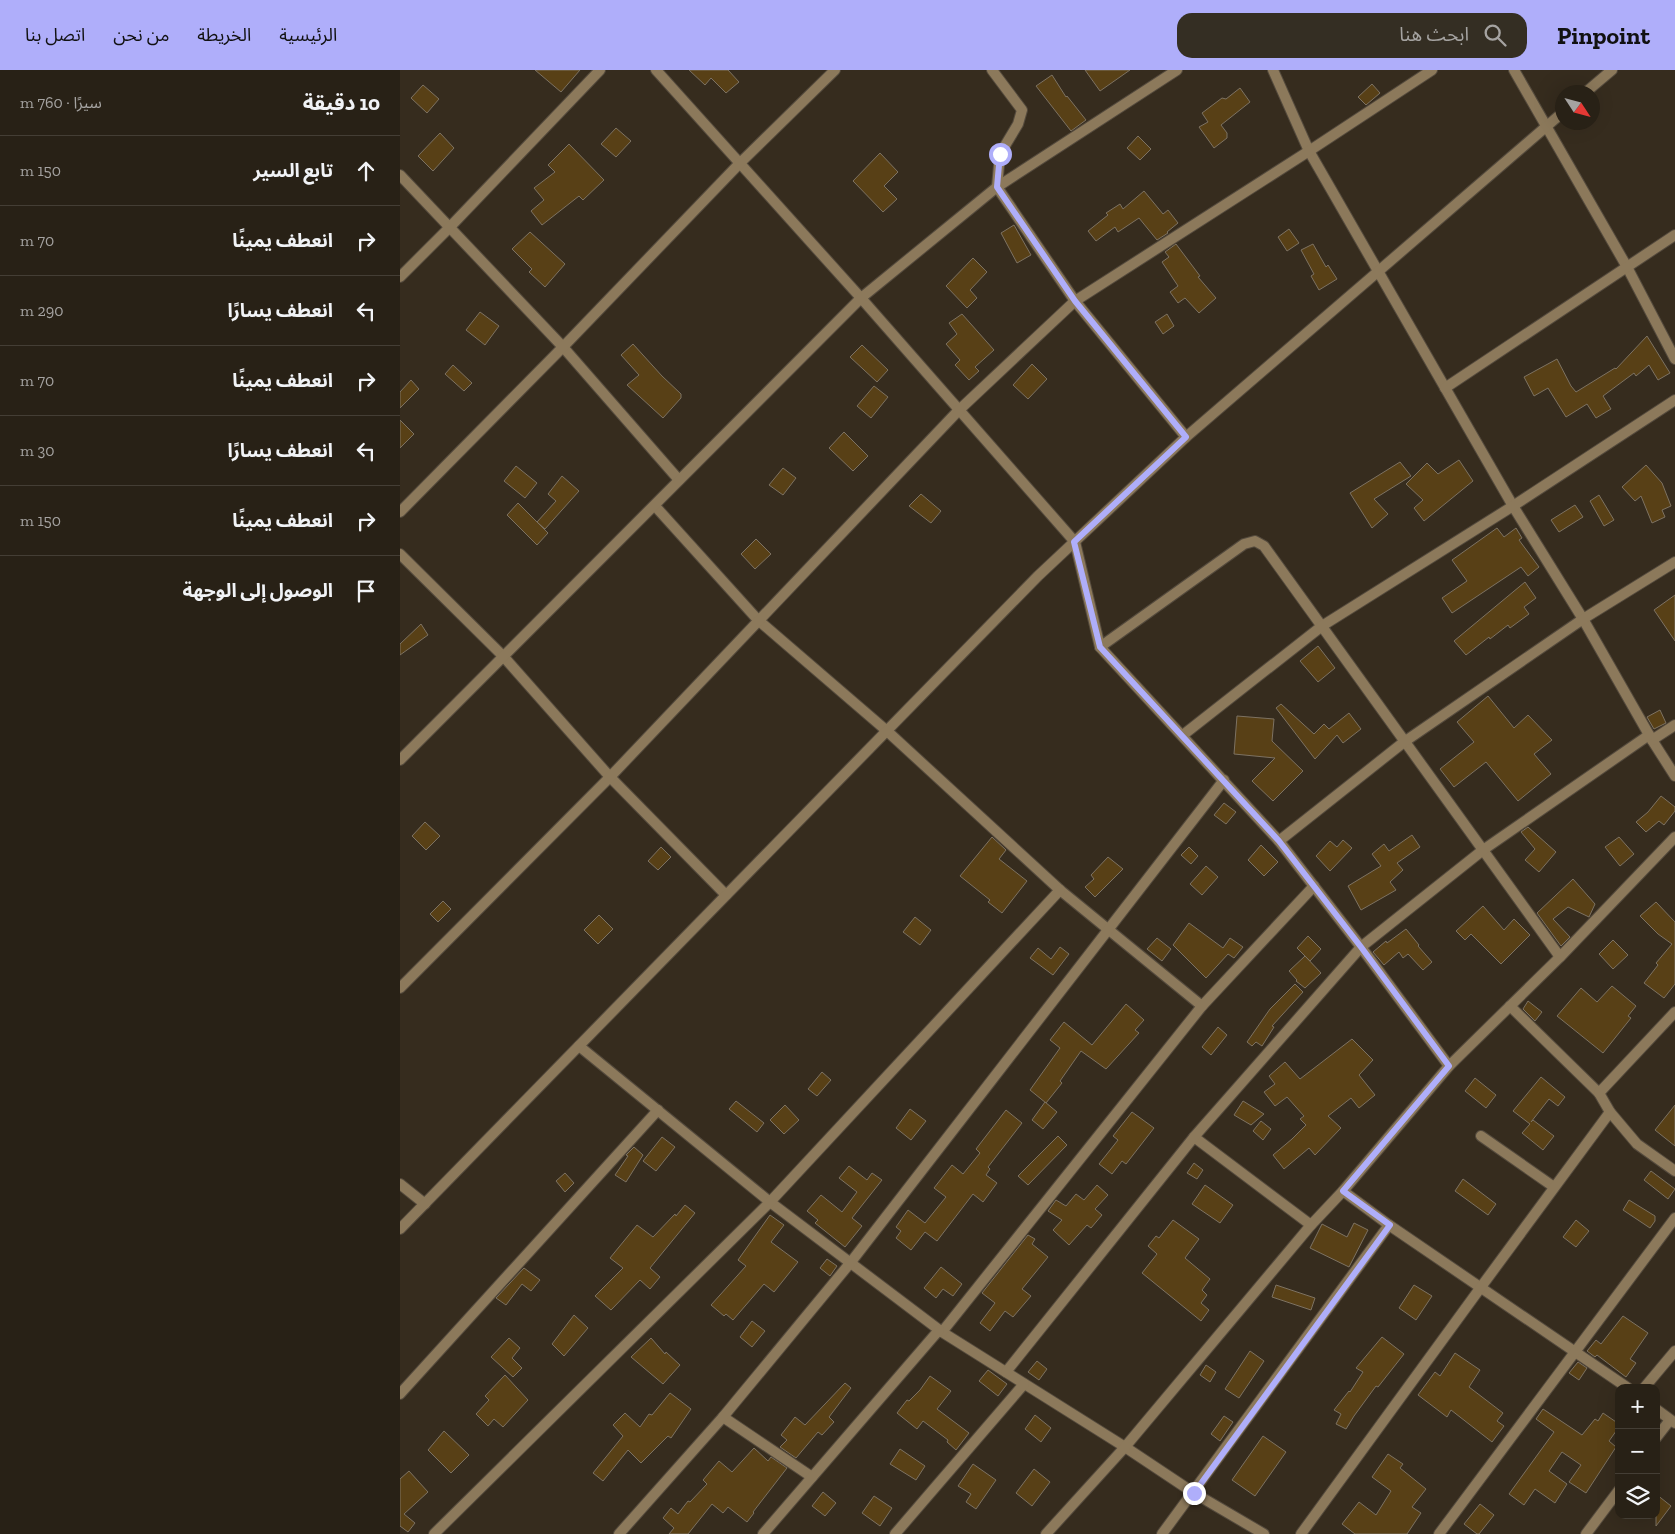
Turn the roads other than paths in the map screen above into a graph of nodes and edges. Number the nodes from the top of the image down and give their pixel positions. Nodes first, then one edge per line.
1 (600, 70) edge
2 (656, 70) edge
3 (835, 70) edge
4 (992, 70) edge
5 (1177, 70) edge
6 (1273, 70) edge
7 (1432, 70) edge
8 (1514, 70) edge
9 (1612, 70) edge
10 (1594, 85) edge
11 (1555, 120) edge
12 (1547, 127) junction
13 (1309, 151) junction
14 (740, 163) junction
15 (400, 176) edge
16 (997, 187) junction
17 (449, 228) junction
18 (1675, 236) edge
19 (1627, 267) junction
20 (1379, 271) junction
21 (400, 277) edge
22 (861, 298) junction
23 (1075, 301) junction
24 (562, 348) junction
25 (1675, 359) edge
26 (1445, 388) junction
27 (1675, 400) edge
28 (958, 410) junction
29 (1186, 437) junction
30 (680, 480) junction
31 (655, 506) junction
32 (1513, 506) junction
33 (400, 512) edge
34 (1074, 542) junction
35 (400, 554) edge
36 (1675, 562) edge
37 (1582, 619) junction
38 (758, 620) junction
39 (1322, 626) junction
40 (1100, 647) junction
41 (503, 656) junction
42 (1675, 725) edge
43 (887, 731) junction
44 (1182, 735) junction
45 (1651, 738) junction
46 (1404, 742) junction
47 (400, 760) edge
48 (1675, 776) edge
49 (610, 777) junction
50 (1224, 780) junction
51 (1675, 838) edge
52 (1279, 841) junction
53 (1483, 850) junction
54 (1314, 886) junction
55 (1060, 890) junction
56 (726, 895) junction
57 (1108, 929) junction
58 (1361, 947) junction
59 (1560, 956) junction
60 (400, 988) edge
61 (1202, 1006) junction
62 (1510, 1006) junction
63 (1675, 1012) edge
64 (579, 1046) junction
65 (1449, 1066) junction
66 (1599, 1093) junction
67 (658, 1110) junction
68 (1610, 1112) junction
69 (1481, 1136) dead end
70 (1194, 1137) junction
71 (1675, 1171) edge
72 (400, 1184) edge
73 (1554, 1187) junction
74 (1343, 1191) junction
75 (770, 1202) junction
76 (425, 1204) junction
77 (1675, 1218) edge
78 (1311, 1225) junction
79 (1390, 1225) junction
80 (400, 1229) edge
81 (851, 1262) junction
82 (1480, 1287) junction
83 (940, 1331) junction
84 (1576, 1351) junction
85 (1675, 1351) edge
86 (1006, 1372) junction
87 (1024, 1384) junction
88 (1622, 1384) edge
89 (1647, 1384) edge
90 (400, 1394) edge
91 (1660, 1412) edge
92 (724, 1417) junction
93 (1672, 1422) edge
94 (1660, 1434) edge
95 (1125, 1447) junction
96 (812, 1477) junction
97 (1194, 1493) junction
98 (1615, 1495) edge
99 (434, 1534) edge
100 (619, 1534) edge
101 (763, 1534) edge
102 (895, 1534) edge
103 (1046, 1534) edge
104 (1162, 1534) edge
105 (1264, 1534) edge
106 (1301, 1534) edge
107 (1439, 1534) edge
108 (1586, 1534) edge

1 - 17 street
2 - 14 street
3 - 14 street
4 - 16 street
5 - 16 street
6 - 13 street
7 - 13 street
8 - 12 street
9 - 10 street
11 - 12 street
12 - 19 street
12 - 20 street
13 - 20 street
13 - 23 street
14 - 22 street
14 - 24 street
15 - 17 street
16 - 22 street
16 - 23 street
17 - 21 street
17 - 24 street
18 - 19 street
19 - 25 street
19 - 26 street
20 - 26 street
20 - 29 street
22 - 28 street
22 - 30 street
23 - 28 street
23 - 29 street
24 - 30 street
24 - 33 street
26 - 32 street
27 - 32 street
28 - 34 street
28 - 38 street
29 - 34 street
30 - 31 street
31 - 38 street
31 - 41 street
32 - 37 street
32 - 39 street
34 - 40 street
34 - 43 street
35 - 41 street
36 - 37 street
37 - 45 street
37 - 46 street
38 - 43 street
38 - 49 street
39 - 40 street
39 - 44 street
39 - 46 street
40 - 44 street
41 - 47 street
41 - 49 street
42 - 45 street
43 - 55 street
43 - 56 street
44 - 50 street
45 - 48 street
45 - 53 street
46 - 52 street
46 - 53 street
49 - 56 street
49 - 60 street
50 - 52 street
50 - 57 street
51 - 59 street
52 - 54 street
53 - 58 street
53 - 59 street
54 - 58 street
54 - 61 street
55 - 57 street
55 - 75 street
56 - 64 street
57 - 61 street
57 - 81 street
58 - 65 street
58 - 70 street
59 - 62 street
61 - 83 street
62 - 65 street
62 - 66 street
63 - 66 street
64 - 67 street
64 - 76 street
65 - 74 street
66 - 68 street
67 - 75 street
67 - 90 street
68 - 71 street
68 - 73 street
69 - 73 street
70 - 78 street
70 - 86 street
72 - 76 street
73 - 82 street
74 - 78 street
74 - 79 street
75 - 81 street
75 - 99 street
76 - 80 street
77 - 84 street
78 - 95 street
79 - 82 street
79 - 97 street
81 - 83 street
81 - 92 street
82 - 84 street
82 - 106 street
83 - 86 street
83 - 96 street
84 - 88 street
84 - 107 street
85 - 89 street
86 - 87 street
87 - 95 street
87 - 102 street
91 - 93 street
92 - 96 street
92 - 100 street
93 - 94 street
95 - 97 street
95 - 103 street
96 - 101 street
97 - 104 street
97 - 105 street
98 - 108 street

